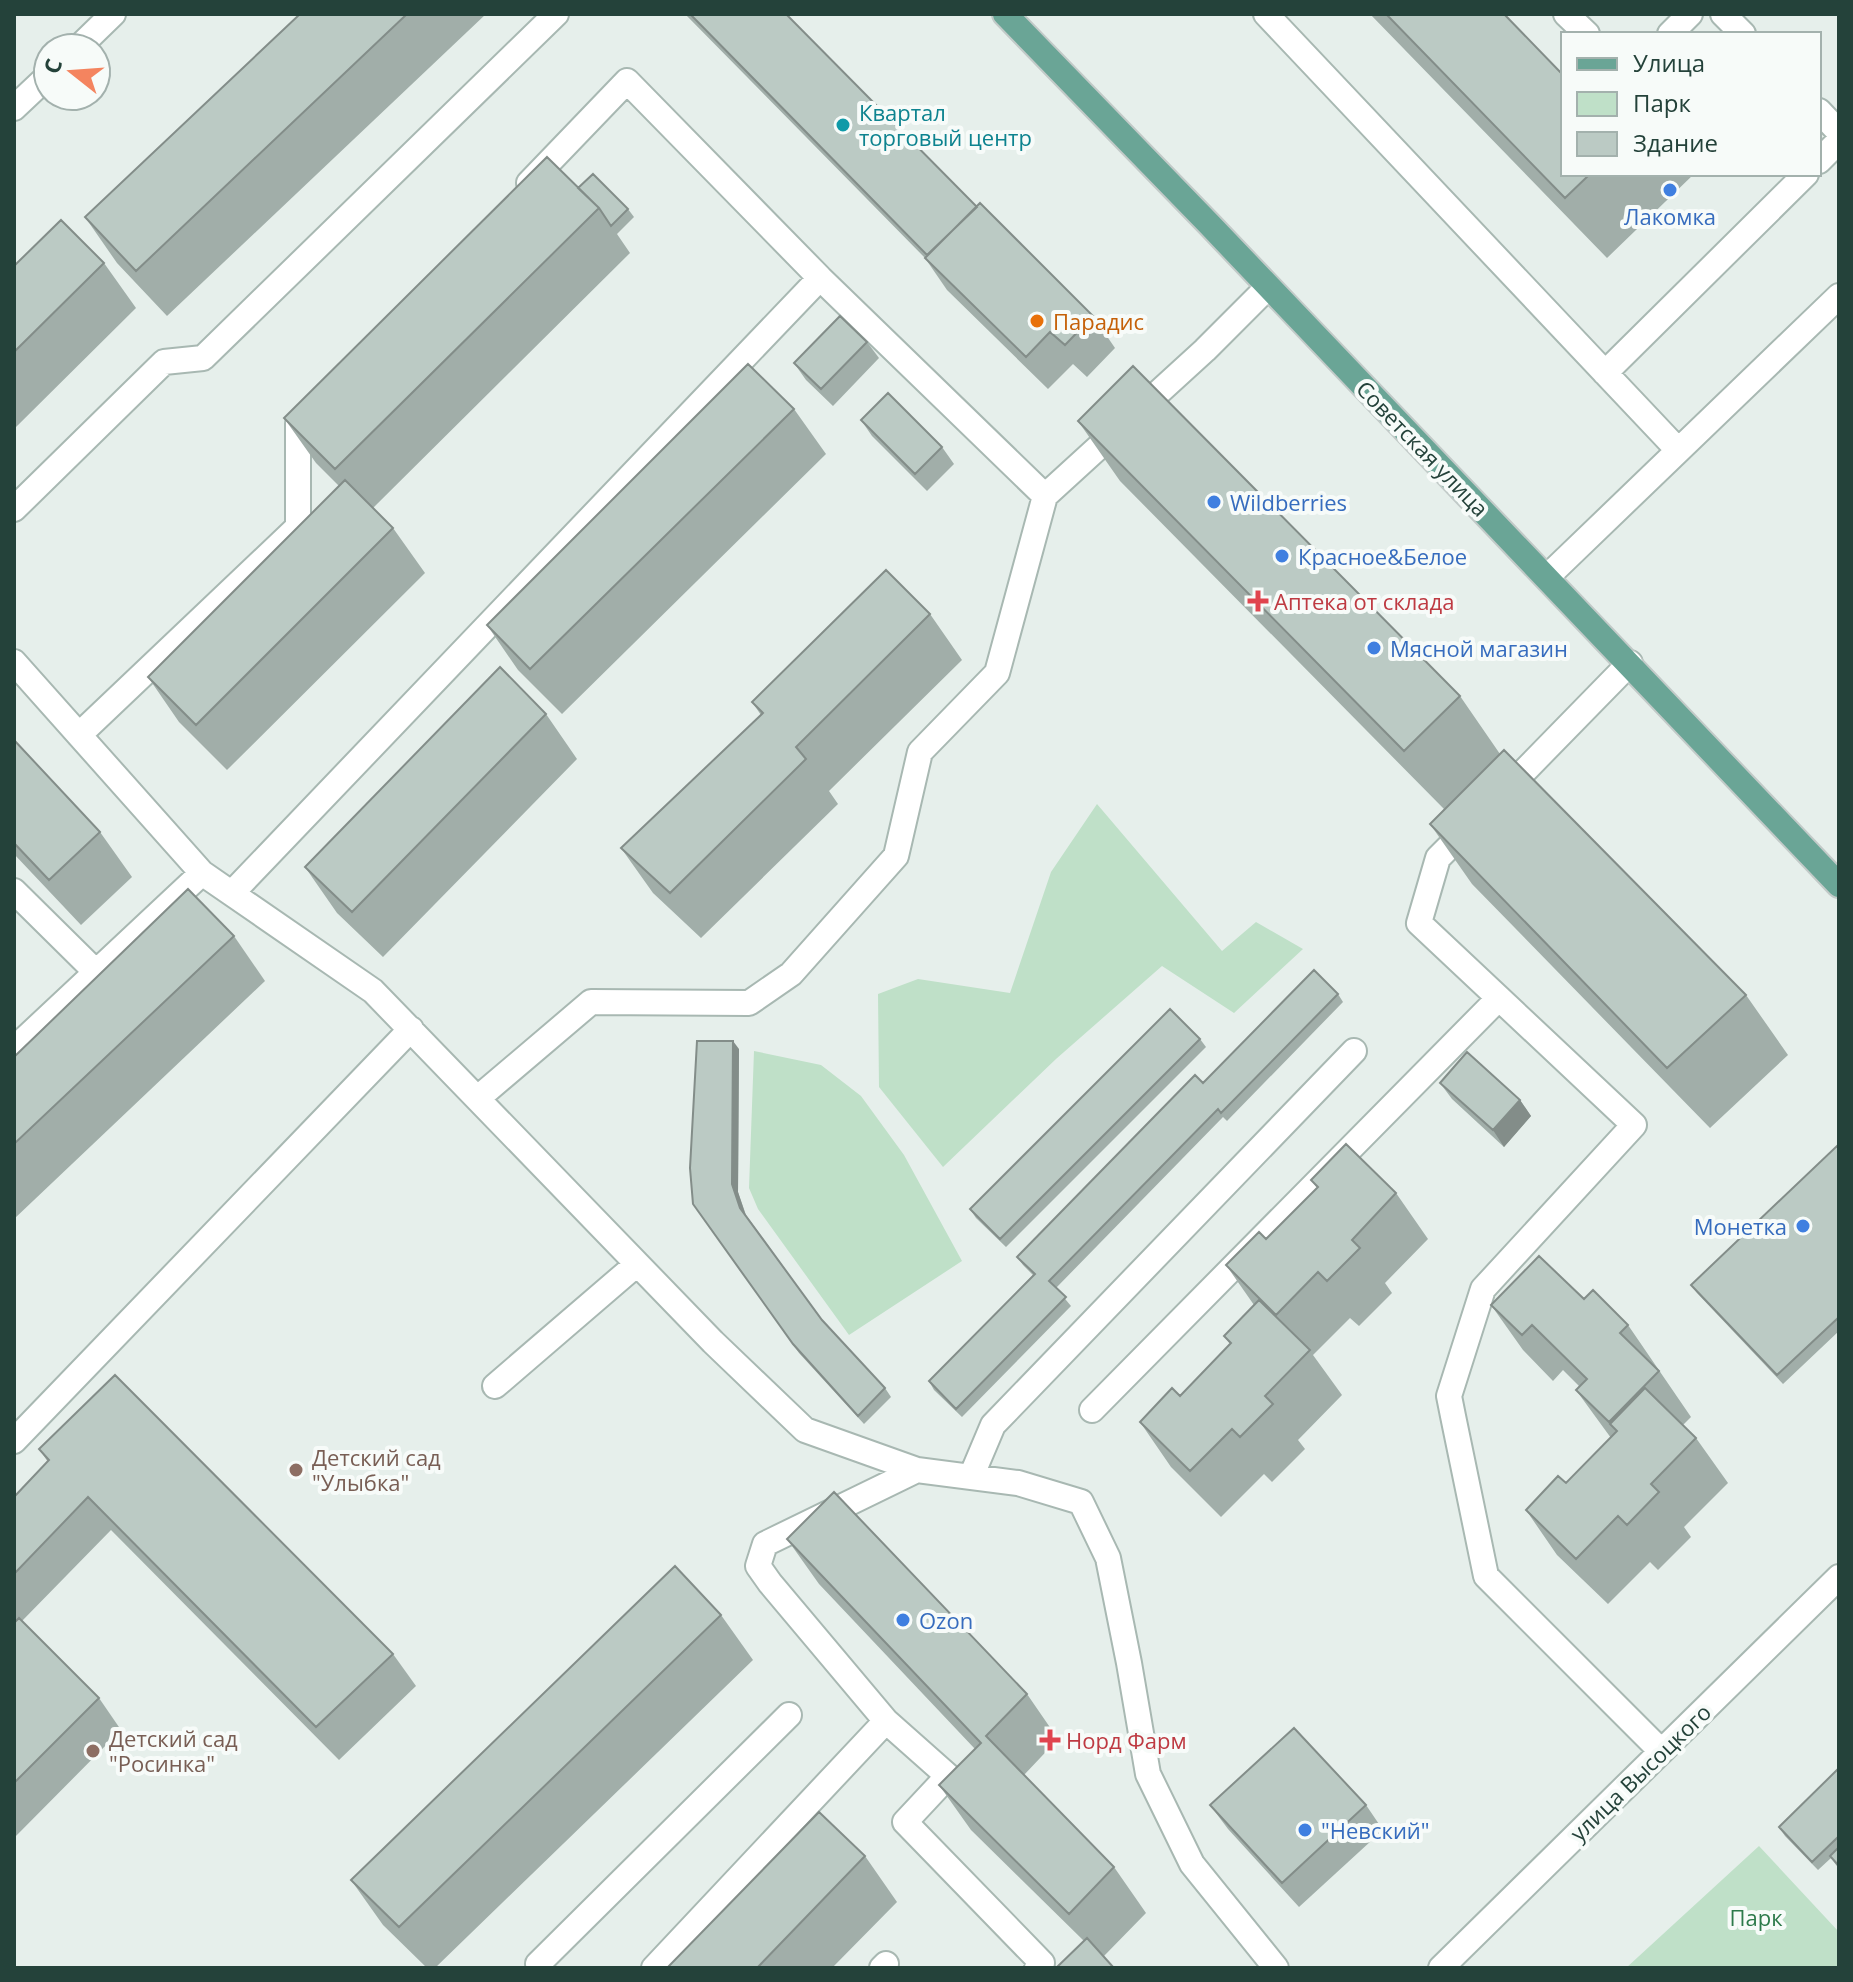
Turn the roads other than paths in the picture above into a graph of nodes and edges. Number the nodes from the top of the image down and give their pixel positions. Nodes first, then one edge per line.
1 (113, 14) edge
2 (556, 14) edge
3 (1005, 14) edge
4 (1266, 14) edge
5 (1566, 14) edge
6 (1690, 14) edge
7 (1723, 14) edge
8 (94, 32) edge
9 (1585, 32) edge
10 (1672, 32) edge
11 (1741, 32) edge
12 (32, 91) edge
13 (14, 108) edge
14 (1821, 113) edge
15 (1839, 132) edge
16 (1839, 141) edge
17 (1821, 159) edge
18 (1804, 176) edge
19 (517, 196) edge
20 (820, 278) junction
21 (1268, 287) junction
22 (1839, 296) edge
23 (1605, 373) junction
24 (331, 390) edge
25 (1678, 450) junction
26 (1045, 496) junction
27 (14, 509) edge
28 (1547, 577) junction
29 (14, 662) edge
30 (1630, 663) junction
31 (79, 735) junction
32 (202, 873) junction
33 (1839, 885) edge
34 (14, 891) edge
35 (232, 893) junction
36 (96, 972) junction
37 (1499, 998) junction
38 (411, 1029) junction
39 (14, 1049) edge
40 (1354, 1051) dead end
41 (478, 1098) junction
42 (637, 1264) junction
43 (495, 1386) dead end
44 (1092, 1410) dead end
45 (14, 1441) edge
46 (917, 1470) junction
47 (971, 1477) junction
48 (1839, 1577) edge
49 (789, 1715) dead end
50 (886, 1721) junction
51 (1661, 1751) junction
52 (542, 1968) edge
53 (654, 1968) edge
54 (1037, 1968) edge
55 (1276, 1968) edge
56 (1441, 1968) edge

1 - 8 street
2 - 27 street
3 - 21 main road, Советская улица
4 - 23 street
5 - 9 street
6 - 10 street
7 - 11 street
12 - 13 street
14 - 15 street
16 - 17 street
18 - 23 street
19 - 20 street
20 - 26 street
20 - 35 street
21 - 26 street
21 - 28 main road, Советская улица
22 - 25 street
23 - 25 street
24 - 31 street
25 - 28 street
26 - 41 street
28 - 30 main road, Советская улица
29 - 31 street
30 - 33 main road, Советская улица
30 - 37 street
31 - 32 street
32 - 35 street
32 - 36 street
34 - 36 street
35 - 38 street
36 - 39 street
37 - 44 street
37 - 51 street
38 - 41 street
38 - 45 street
40 - 47 street
41 - 42 street
42 - 43 street
42 - 46 street
46 - 47 street
46 - 50 street
47 - 55 street
48 - 51 street, улица Высоцкого
49 - 52 street
50 - 53 street
50 - 54 street
51 - 56 street, улица Высоцкого

